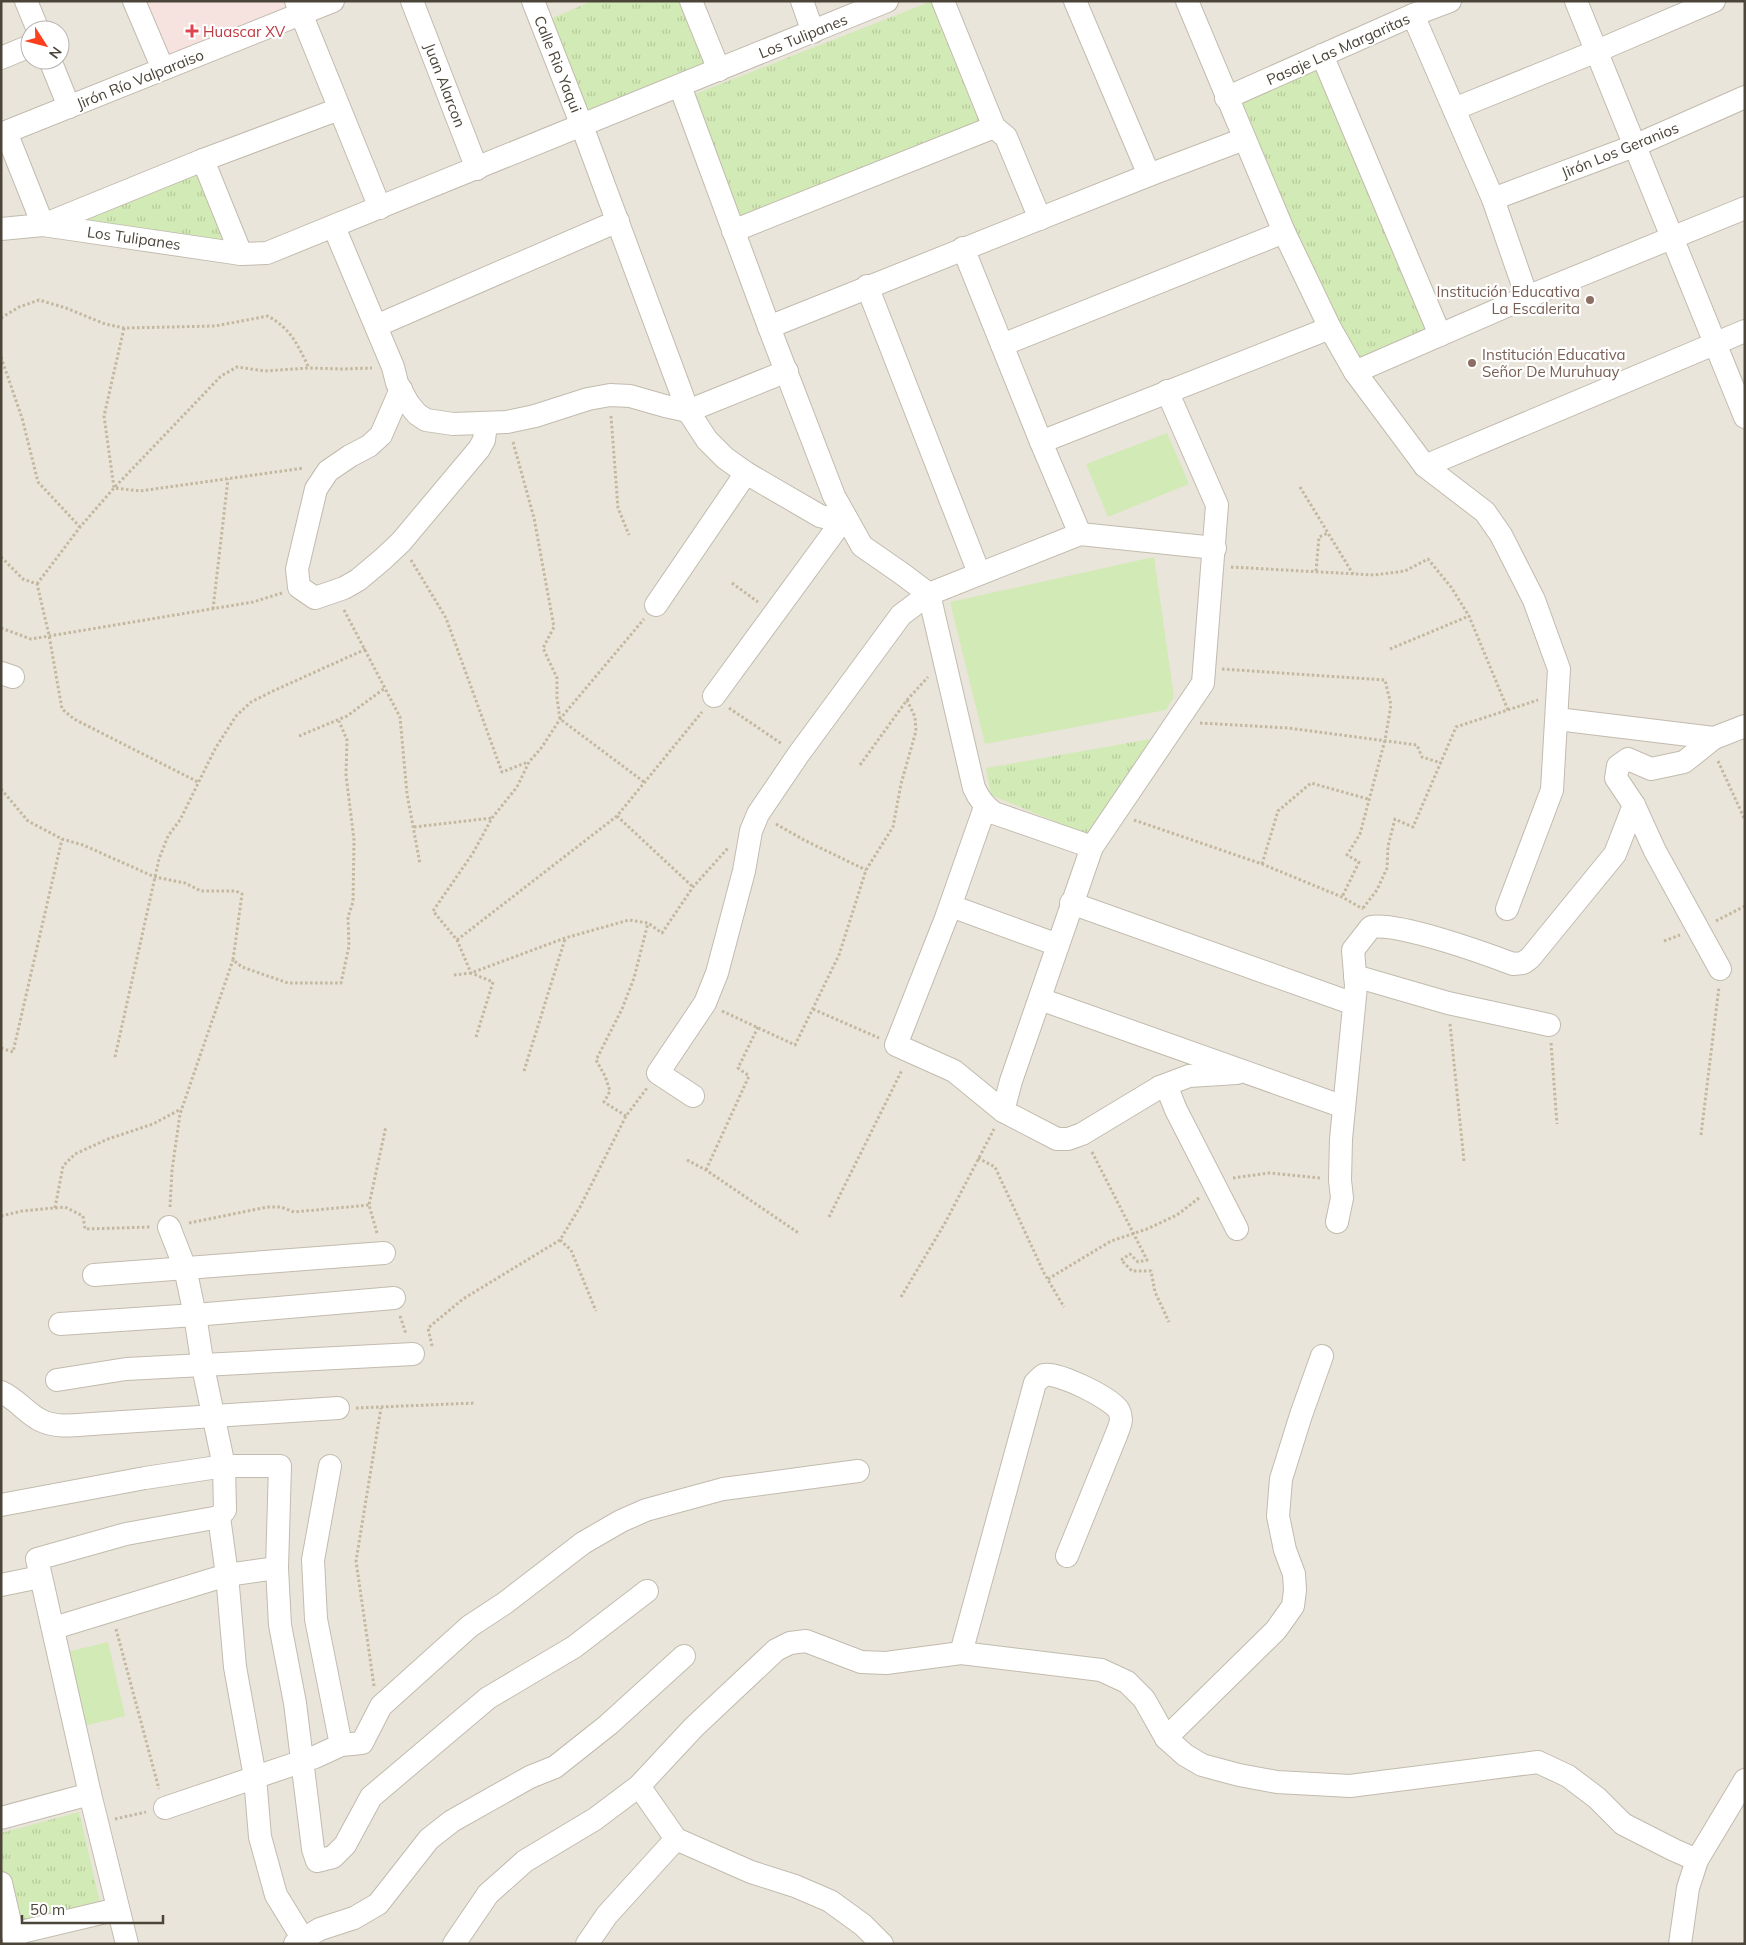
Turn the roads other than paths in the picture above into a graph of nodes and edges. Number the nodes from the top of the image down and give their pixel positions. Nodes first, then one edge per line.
1 (26, 1) edge
2 (134, 1) edge
3 (333, 1) edge
4 (412, 1) edge
5 (533, 1) edge
6 (691, 1) edge
7 (802, 1) edge
8 (887, 1) edge
9 (943, 1) edge
10 (1076, 1) edge
11 (1187, 1) edge
12 (1450, 1) edge
13 (1576, 1) edge
14 (1714, 1) edge
15 (299, 8) edge
16 (1414, 15) junction
17 (34, 20) edge
18 (813, 32) junction
19 (20, 50) edge
20 (1597, 51) junction
21 (1322, 56) junction
22 (1, 58) edge
23 (163, 69) junction
24 (54, 70) edge
25 (719, 70) junction
26 (680, 86) junction
27 (1745, 97) edge
28 (1226, 98) junction
29 (69, 107) junction
30 (1454, 108) junction
31 (340, 109) junction
32 (582, 126) junction
33 (994, 127) junction
34 (1244, 139) junction
35 (1634, 146) junction
36 (203, 160) junction
37 (477, 169) junction
38 (1149, 175) junction
39 (1493, 199) junction
40 (380, 208) junction
41 (1745, 208) edge
42 (1040, 219) junction
43 (618, 221) junction
44 (43, 225) junction
45 (334, 227) junction
46 (1, 229) edge
47 (733, 231) junction
48 (1284, 232) junction
49 (1672, 239) junction
50 (963, 248) junction
51 (241, 254) junction
52 (867, 286) junction
53 (1527, 297) junction
54 (376, 326) junction
55 (769, 326) junction
56 (1330, 328) junction
57 (1745, 330) edge
58 (1440, 335) junction
59 (1714, 344) junction
60 (1002, 345) junction
61 (787, 371) junction
62 (1355, 372) junction
63 (401, 389) junction
64 (1167, 391) junction
65 (688, 411) junction
66 (1745, 417) edge
67 (497, 423) junction
68 (1041, 442) junction
69 (1425, 466) junction
70 (746, 474) junction
71 (845, 517) junction
72 (1080, 534) junction
73 (1214, 557) junction
74 (979, 573) junction
75 (928, 594) junction
76 (656, 605) road end
77 (714, 696) road end
78 (1557, 719) junction
79 (1745, 726) edge
80 (1711, 740) junction
81 (1634, 805) junction
82 (985, 807) junction
83 (1092, 847) junction
84 (1071, 904) junction
85 (951, 906) junction
86 (1507, 909) dead end
87 (1058, 945) junction
88 (1720, 969) road end
89 (1355, 976) junction
90 (1040, 1000) junction
91 (1354, 1004) junction
92 (1549, 1025) road end
93 (1246, 1072) junction
94 (1160, 1088) junction
95 (693, 1096) dead end
96 (1344, 1107) junction
97 (1003, 1111) junction
98 (1337, 1222) dead end
99 (169, 1227) road end
100 (1237, 1229) dead end
101 (384, 1253) dead end
102 (185, 1268) junction
103 (94, 1275) dead end
104 (394, 1298) dead end
105 (195, 1315) junction
106 (60, 1324) dead end
107 (412, 1354) road end
108 (1322, 1356) dead end
109 (203, 1367) junction
110 (57, 1380) dead end
111 (1, 1392) edge
112 (338, 1408) road end
113 (215, 1416) junction
114 (224, 1466) junction
115 (330, 1466) dead end
116 (858, 1471) dead end
117 (3, 1502) edge
118 (220, 1517) junction
119 (1067, 1556) dead end
120 (277, 1568) junction
121 (227, 1575) junction
122 (40, 1577) junction
123 (1, 1585) edge
124 (647, 1591) dead end
125 (54, 1628) junction
126 (960, 1652) junction
127 (684, 1656) dead end
128 (1166, 1738) junction
129 (341, 1746) junction
130 (303, 1760) junction
131 (255, 1777) junction
132 (1745, 1780) edge
133 (639, 1786) junction
134 (90, 1794) junction
135 (165, 1808) road end
136 (1, 1818) edge
137 (676, 1839) junction
138 (1697, 1860) junction
139 (1, 1883) edge
140 (118, 1909) junction
141 (14, 1939) edge
142 (302, 1942) edge
143 (127, 1944) edge
144 (454, 1944) edge
145 (587, 1944) edge
146 (882, 1944) edge
147 (1680, 1944) edge

1 - 17 street
2 - 23 street
3 - 15 street, Jirón Río Valparaiso
4 - 37 street, Juan Alarcon
5 - 32 street, Calle Rio Yaqui
6 - 25 street
7 - 18 street
8 - 18 street, Los Tulipanes
9 - 33 street
10 - 38 street
11 - 28 street
12 - 16 street, Pasaje Las Margaritas
13 - 20 street
14 - 20 street
15 - 23 street, Jirón Río Valparaiso
15 - 31 street
16 - 21 street, Pasaje Las Margaritas
16 - 30 street
18 - 25 street, Los Tulipanes
19 - 22 street
20 - 30 street
20 - 35 street
21 - 28 street, Pasaje Las Margaritas
21 - 58 street
23 - 29 street, Jirón Río Valparaiso
24 - 29 street
25 - 26 street, Los Tulipanes
26 - 32 street, Los Tulipanes
26 - 47 street
27 - 35 street, Jirón Los Geranios
28 - 34 street
29 - 44 street, Jirón Río Valparaiso
30 - 39 street
31 - 36 street
31 - 40 street
32 - 37 street, Los Tulipanes
32 - 43 street, Calle Rio Yaqui
33 - 42 street
33 - 47 street
34 - 38 street
34 - 48 street
35 - 39 street, Jirón Los Geranios
35 - 49 street
36 - 44 street
36 - 51 street
37 - 40 street, Los Tulipanes
38 - 42 street
39 - 53 street
40 - 45 street, Los Tulipanes
41 - 49 street
42 - 50 street
43 - 54 street
43 - 65 street, Calle Rio Yaqui
44 - 46 street, Los Tulipanes
44 - 51 street, Los Tulipanes
45 - 51 street, Los Tulipanes
45 - 54 street
47 - 55 street
48 - 56 street
48 - 60 street
49 - 53 street
49 - 59 street
50 - 52 street
50 - 60 street
52 - 55 street
52 - 74 street
53 - 58 street
54 - 63 street
55 - 61 street
56 - 62 street
56 - 64 street
57 - 59 street
58 - 62 street
59 - 66 street
59 - 69 street
60 - 68 street
61 - 65 street
61 - 71 street
62 - 69 street
63 - 67 street
63 - 67 street
64 - 68 street
64 - 73 street
65 - 67 street
65 - 70 street, Calle Rio Yaqui
68 - 72 street
69 - 78 street
70 - 71 street, Calle Rio Yaqui
70 - 76 street
71 - 75 street
71 - 77 street
72 - 73 street
72 - 74 street
73 - 83 street
74 - 75 street
75 - 82 street
75 - 95 street
78 - 80 street
78 - 86 street
79 - 80 street
80 - 81 street
81 - 88 street
81 - 89 street
82 - 83 street
82 - 85 street
83 - 84 street
84 - 87 street
84 - 91 street
85 - 87 street
85 - 97 street
87 - 90 street
89 - 91 street
89 - 92 street
90 - 93 street
90 - 97 street
91 - 96 street
93 - 94 street
93 - 96 street
94 - 97 street
94 - 100 street
96 - 98 street
99 - 102 street
101 - 102 street
102 - 103 street
102 - 105 street
104 - 105 street
105 - 106 street
105 - 109 street
107 - 109 street
108 - 128 street
109 - 110 street
109 - 113 street
111 - 113 street
112 - 113 street
113 - 114 street
114 - 117 street
114 - 118 street
114 - 120 street
115 - 129 street
116 - 129 street
118 - 121 street
118 - 122 street
119 - 126 street
120 - 121 street
120 - 130 street
121 - 125 street
121 - 131 street
122 - 123 street
122 - 125 street
124 - 130 street
125 - 134 street
126 - 128 street
126 - 133 street
127 - 142 street
128 - 138 street
129 - 130 street
130 - 131 street
131 - 135 street
131 - 142 street
132 - 138 street
133 - 137 street
133 - 144 street
134 - 136 street
134 - 140 street
137 - 145 street
137 - 146 street
138 - 147 street
139 - 141 street
140 - 141 street
140 - 143 street

